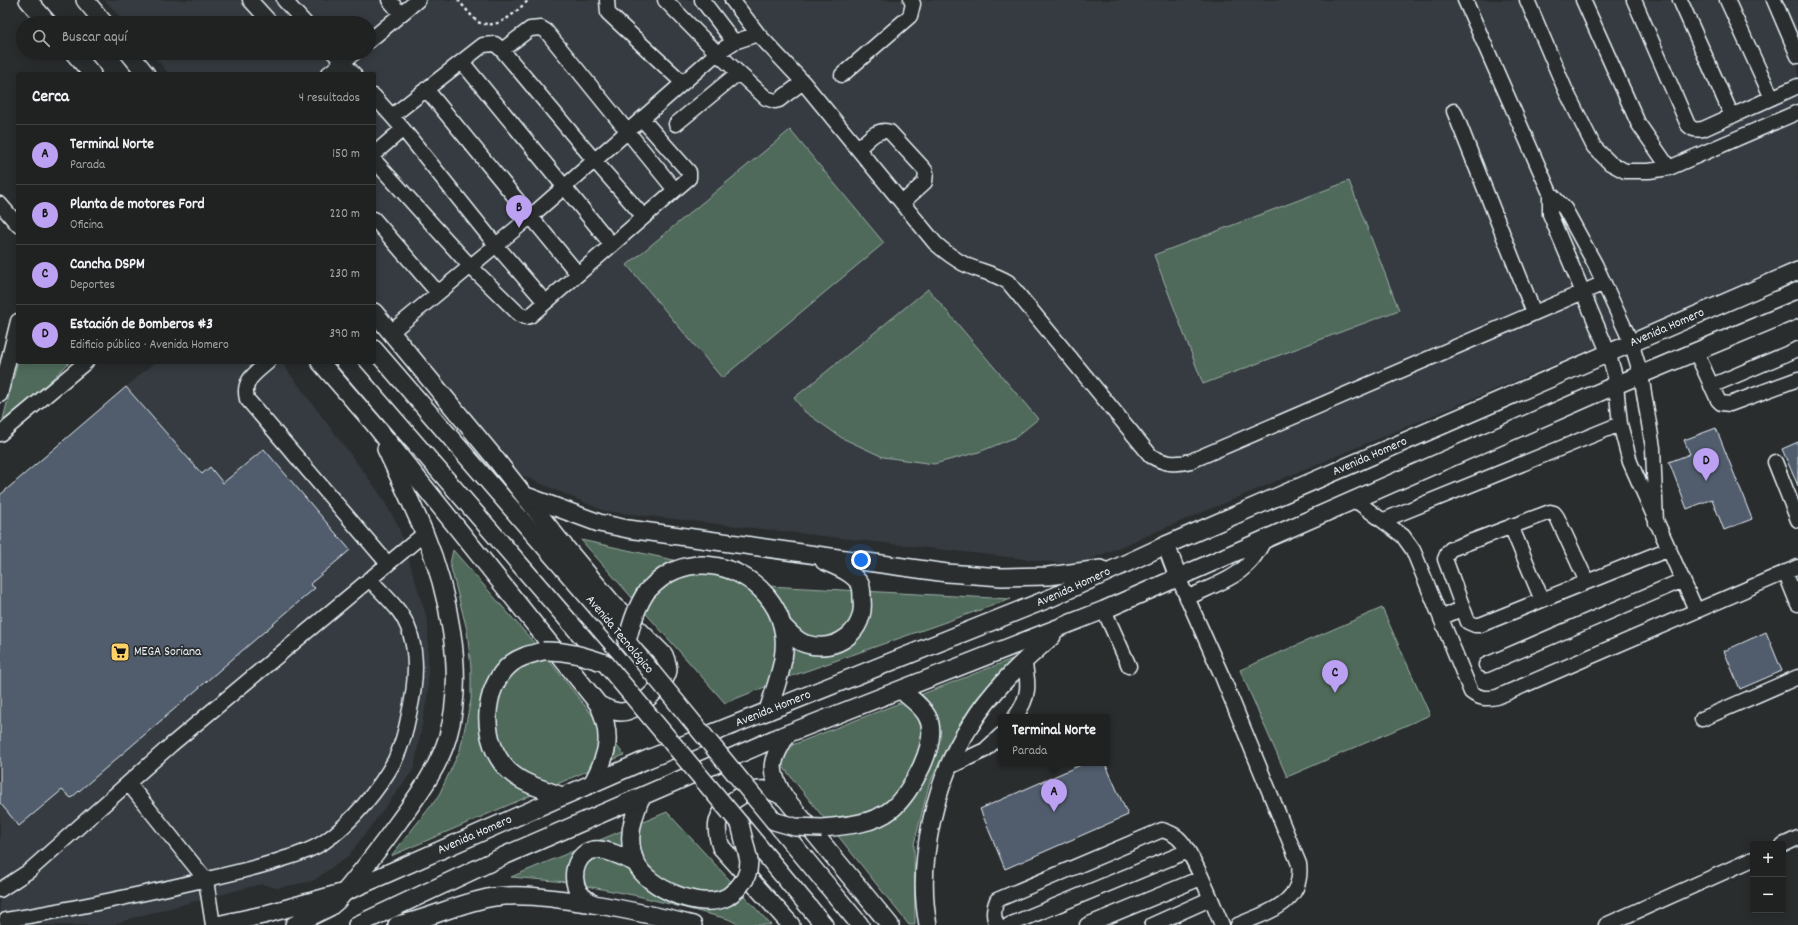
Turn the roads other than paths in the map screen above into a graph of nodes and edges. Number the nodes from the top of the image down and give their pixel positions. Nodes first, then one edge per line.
1 (28, 0) edge
2 (85, 0) edge
3 (250, 0) edge
4 (284, 0) edge
5 (389, 0) edge
6 (418, 0) edge
7 (607, 0) edge
8 (665, 0) edge
9 (702, 0) edge
10 (732, 0) edge
11 (911, 0) edge
12 (1465, 0) edge
13 (1527, 0) edge
14 (1583, 0) edge
15 (1634, 0) edge
16 (1680, 0) edge
17 (1727, 0) edge
18 (1774, 0) edge
19 (401, 14) junction
20 (42, 16) edge
21 (98, 16) edge
22 (265, 16) edge
23 (299, 16) edge
24 (376, 34) edge
25 (758, 34) junction
26 (734, 42) junction
27 (502, 50) junction
28 (717, 54) junction
29 (1798, 56) edge
30 (80, 60) edge
31 (135, 60) edge
32 (340, 60) edge
33 (346, 60) edge
34 (462, 62) junction
35 (90, 72) edge
36 (144, 72) edge
37 (330, 72) edge
38 (353, 72) edge
39 (738, 73) junction
40 (842, 75) dead end
41 (682, 82) junction
42 (803, 82) junction
43 (1798, 86) edge
44 (426, 89) junction
45 (376, 98) edge
46 (1772, 98) junction
47 (1454, 111) dead end
48 (1798, 112) edge
49 (392, 116) junction
50 (1732, 116) junction
51 (642, 119) junction
52 (676, 124) dead end
53 (404, 129) junction
54 (628, 132) junction
55 (858, 149) junction
56 (376, 152) edge
57 (594, 160) junction
58 (376, 162) edge
59 (1669, 168) junction
60 (563, 187) junction
61 (674, 190) junction
62 (1550, 193) junction
63 (902, 203) junction
64 (0, 204) edge
65 (530, 216) junction
66 (643, 216) junction
67 (376, 221) edge
68 (16, 223) edge
69 (495, 244) junction
70 (612, 245) junction
71 (470, 266) junction
72 (1798, 271) edge
73 (578, 274) junction
74 (1604, 283) junction
75 (1582, 292) junction
76 (438, 293) junction
77 (545, 302) junction
78 (1798, 309) edge
79 (1534, 313) junction
80 (376, 314) edge
81 (16, 329) edge
82 (392, 332) junction
83 (1631, 342) junction
84 (1798, 349) edge
85 (376, 351) edge
86 (1608, 352) junction
87 (1696, 352) junction
88 (84, 364) edge
89 (266, 364) edge
90 (322, 364) edge
91 (347, 364) edge
92 (1641, 375) junction
93 (1798, 379) edge
94 (1616, 385) junction
95 (1712, 386) junction
96 (0, 395) edge
97 (374, 424) junction
98 (1620, 424) junction
99 (0, 434) edge
100 (1775, 462) dead end
101 (526, 496) junction
102 (1355, 500) junction
103 (1384, 520) junction
104 (1798, 520) edge
105 (1656, 522) junction
106 (1511, 526) junction
107 (425, 533) junction
108 (1266, 537) junction
109 (1166, 545) junction
110 (1669, 549) junction
111 (783, 550) junction
112 (388, 564) junction
113 (1117, 567) junction
114 (1798, 567) edge
115 (1785, 572) junction
116 (1178, 577) junction
117 (370, 579) junction
118 (1683, 580) junction
119 (1587, 582) junction
120 (1187, 598) junction
121 (1542, 600) junction
122 (1798, 604) edge
123 (1463, 608) junction
124 (1104, 610) junction
125 (1696, 610) junction
126 (1441, 618) junction
127 (782, 625) junction
128 (1062, 627) junction
129 (627, 642) junction
130 (1024, 660) junction
131 (605, 663) junction
132 (1486, 665) dead end
133 (1129, 666) dead end
134 (1798, 677) edge
135 (902, 690) junction
136 (599, 705) junction
137 (760, 714) junction
138 (1017, 714) edge
139 (1702, 719) dead end
140 (781, 737) junction
141 (998, 738) edge
142 (948, 768) junction
143 (128, 783) junction
144 (592, 784) junction
145 (562, 796) junction
146 (641, 797) junction
147 (785, 798) junction
148 (774, 821) junction
149 (740, 824) junction
150 (1798, 838) edge
151 (1786, 844) edge
152 (1188, 851) junction
153 (1750, 859) edge
154 (636, 863) junction
155 (1201, 878) junction
156 (206, 880) junction
157 (0, 890) edge
158 (345, 892) junction
159 (1210, 899) junction
160 (593, 904) junction
161 (4, 919) edge
162 (213, 925) edge
163 (217, 925) edge
164 (294, 925) edge
165 (357, 925) edge
166 (397, 925) edge
167 (693, 925) edge
168 (791, 925) edge
169 (824, 925) edge
170 (860, 925) edge
171 (890, 925) edge
172 (928, 925) edge
173 (998, 925) edge
174 (1009, 925) edge
175 (1088, 925) edge
176 (1152, 925) edge
177 (1222, 925) edge
178 (1238, 925) edge
179 (1606, 925) edge

1 - 20 main road
2 - 21 main road
3 - 22 street
4 - 23 street
5 - 19 street
6 - 19 street
7 - 41 street
8 - 28 street
9 - 26 street
10 - 25 street
11 - 40 street
12 - 62 street
13 - 59 street
14 - 59 street
15 - 50 street
16 - 50 street
17 - 46 street
18 - 29 street
19 - 24 street
25 - 26 street
25 - 42 street
26 - 28 street
27 - 34 street
27 - 54 street
27 - 57 street
28 - 39 street
28 - 41 street
30 - 35 main road
31 - 36 main road
32 - 37 street
33 - 38 street
34 - 44 street
34 - 60 street
39 - 42 street
39 - 52 street
41 - 51 street
42 - 55 street
43 - 46 street
44 - 49 street
44 - 65 street
45 - 49 street
46 - 50 street
47 - 79 street
48 - 59 street
49 - 53 street
51 - 54 street
51 - 61 street
53 - 56 street
53 - 69 street
54 - 57 street
54 - 61 street
55 - 63 street
55 - 63 street
57 - 60 street
57 - 66 street
58 - 71 street
60 - 65 street
60 - 70 street
61 - 66 street
62 - 74 street
62 - 75 street
63 - 79 street
64 - 68 street
65 - 69 street
65 - 73 street
66 - 70 street
67 - 76 street
69 - 71 street
69 - 77 street
70 - 73 street
71 - 76 street
71 - 77 street
72 - 83 main road, Avenida Homero
73 - 77 street
74 - 75 street
74 - 83 street
75 - 79 street
75 - 86 street
76 - 82 street
78 - 87 main road
80 - 82 main road
81 - 96 street
82 - 101 main road
83 - 86 main road, Avenida Homero
83 - 92 street
84 - 95 street
85 - 129 main road, Avenida Tecnológico
86 - 94 street
86 - 109 main road, Avenida Homero
87 - 92 main road
87 - 95 street
88 - 99 street
89 - 112 street
90 - 97 main road
91 - 131 main road
92 - 94 main road
92 - 105 street
93 - 95 street
94 - 98 street
94 - 102 main road
97 - 107 main road
97 - 136 main road
98 - 103 street
98 - 105 street
100 - 104 street
101 - 111 main road
101 - 136 main road
102 - 103 street
102 - 108 main road
103 - 126 street
105 - 110 street
106 - 119 street
106 - 121 street
106 - 123 street
107 - 112 street
107 - 158 main road
108 - 116 main road
108 - 120 street
109 - 113 main road, Avenida Homero
109 - 116 main road
110 - 118 street
110 - 119 street
111 - 113 main road
111 - 127 main road
112 - 117 street
113 - 137 main road, Avenida Homero
114 - 115 street
115 - 122 street
115 - 125 street
116 - 120 street
116 - 124 main road
117 - 143 street
117 - 156 street
118 - 125 street
118 - 132 street
119 - 121 street
120 - 178 street
121 - 123 street
123 - 126 street
124 - 128 main road
124 - 133 street
125 - 126 street
127 - 129 main road, bridge
127 - 137 main road
128 - 130 main road
128 - 135 main road
129 - 148 main road, Avenida Tecnológico, bridge
130 - 138 street
130 - 142 main road
131 - 145 main road, bridge
131 - 149 main road, bridge
134 - 139 street
135 - 140 main road
135 - 148 main road, bridge
136 - 144 main road
137 - 144 main road, Avenida Homero
140 - 146 main road
140 - 147 main road
141 - 142 street
142 - 172 main road
143 - 156 street
143 - 157 street
144 - 145 main road, Avenida Homero
145 - 158 main road, Avenida Homero
146 - 154 main road
146 - 165 main road
147 - 168 main road
147 - 171 main road
148 - 170 main road, Avenida Tecnológico
149 - 154 main road, bridge
149 - 169 main road
150 - 151 street
152 - 155 street
152 - 173 street
152 - 174 street
153 - 179 street
154 - 160 main road
155 - 159 street
155 - 175 street
156 - 161 street
156 - 162 street
158 - 163 main road, Avenida Homero
158 - 164 main road, Avenida Homero
159 - 176 street
159 - 177 street
160 - 166 main road
160 - 167 main road

